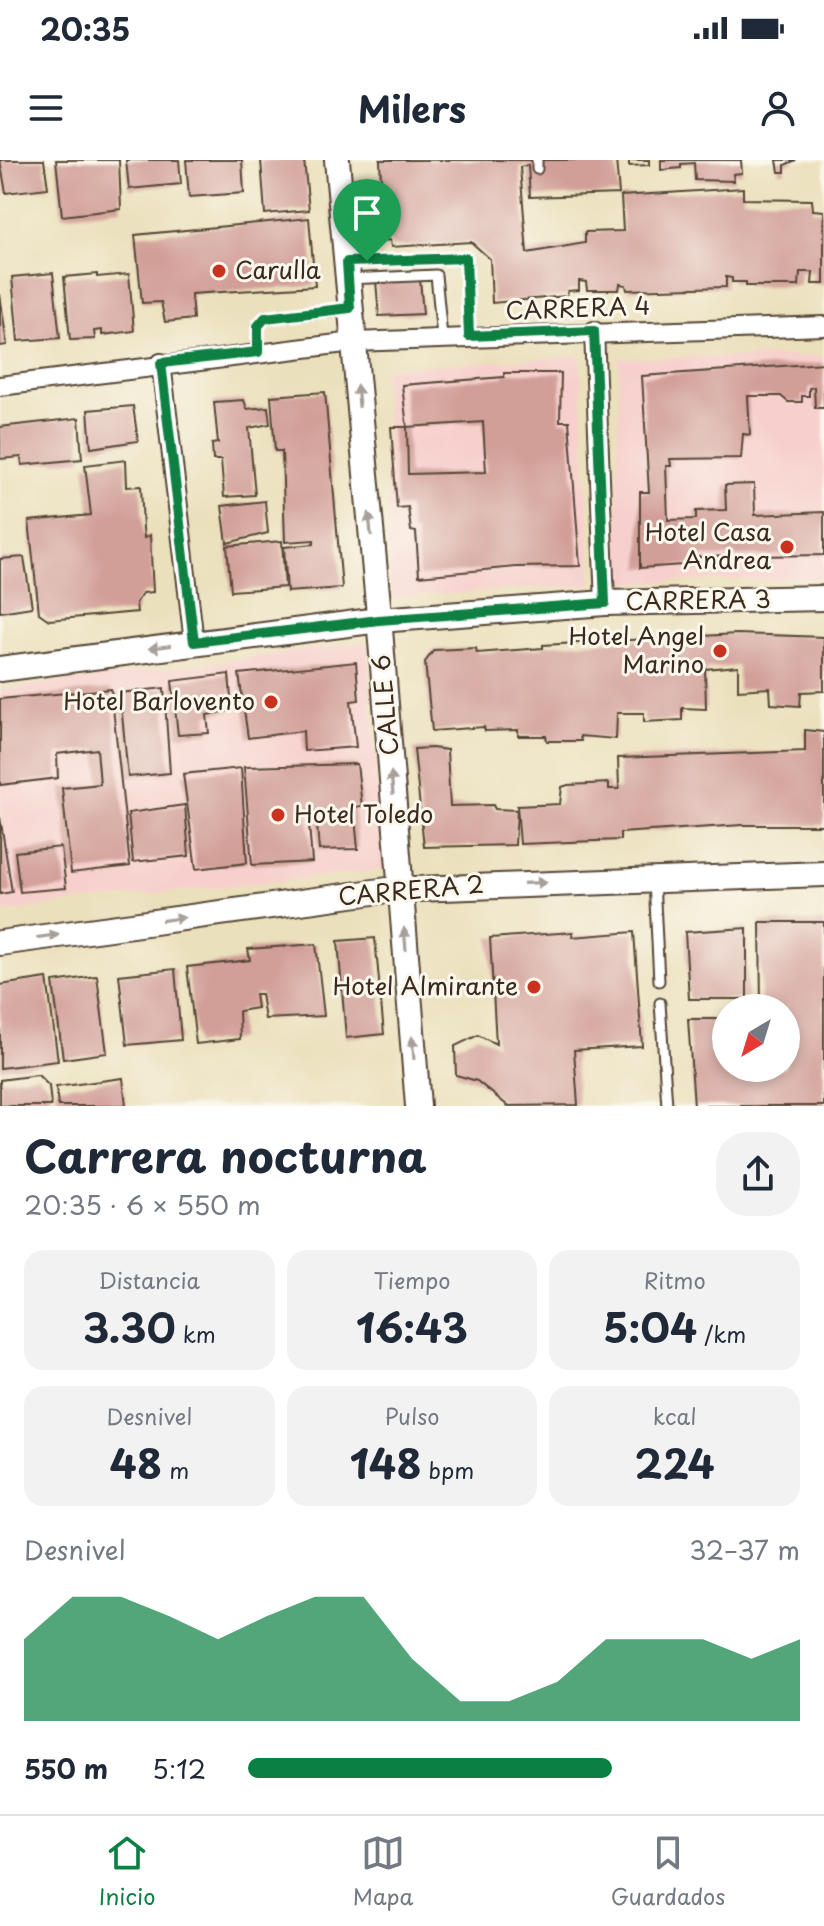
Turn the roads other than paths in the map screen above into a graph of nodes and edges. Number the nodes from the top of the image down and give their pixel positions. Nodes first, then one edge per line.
1 (337, 160) edge
2 (347, 270) junction
3 (350, 308) junction
4 (824, 326) edge
5 (594, 331) junction
6 (469, 336) junction
7 (442, 337) junction
8 (353, 342) junction
9 (258, 352) junction
10 (161, 363) junction
11 (0, 386) edge
12 (824, 598) edge
13 (605, 603) junction
14 (379, 620) junction
15 (194, 642) junction
16 (0, 669) edge
17 (824, 874) edge
18 (654, 878) junction
19 (401, 889) junction
20 (0, 943) edge
21 (659, 981) dead end
22 (660, 1003) dead end
23 (418, 1106) edge
24 (667, 1106) edge

1 - 2 main road, CALLE 6
2 - 3 main road, CALLE 6
2 - 6 lane
2 - 7 lane
3 - 8 main road, CALLE 6
3 - 9 lane
4 - 5 street, CARRERA 4
5 - 6 street, CARRERA 4
5 - 13 street
6 - 7 street, CARRERA 4
7 - 8 street, CARRERA 4
8 - 9 street, CARRERA 4
14 -> 8 main road, CALLE 6
9 - 10 street, CARRERA 4
10 - 11 street, CARRERA 4
10 - 15 street
12 - 13 main road, CARRERA 3
13 - 14 main road, CARRERA 3
14 - 15 main road, CARRERA 3
19 -> 14 main road, CALLE 6
15 -> 16 main road, CARRERA 3
17 - 18 main road, CARRERA 2
19 -> 18 main road, CARRERA 2
18 - 21 lane
20 -> 19 main road, CARRERA 2
23 -> 19 main road, CALLE 6
22 - 24 lane

